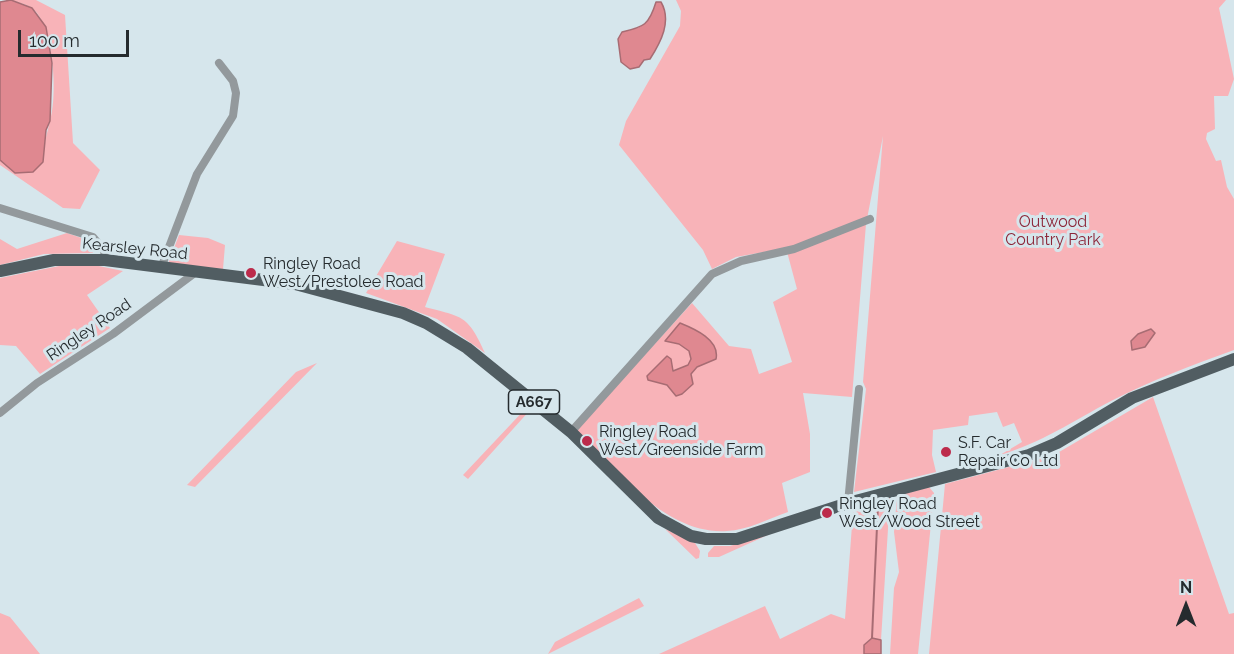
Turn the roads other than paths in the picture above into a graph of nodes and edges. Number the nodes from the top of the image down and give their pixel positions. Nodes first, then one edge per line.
1 (219, 63) dead end
2 (0, 208) edge
3 (870, 219) dead end
4 (105, 260) junction
5 (161, 268) junction
6 (0, 271) edge
7 (196, 273) junction
8 (1234, 359) edge
9 (859, 390) dead end
10 (0, 413) edge
11 (571, 432) junction
12 (848, 502) junction

1 - 5 street
2 - 4 street
3 - 11 street
4 - 5 main road, Kearsley Road / A667
4 - 6 main road, Kearsley Road / A667
5 - 7 main road, Kearsley Road / A667
7 - 10 street, Ringley Road
7 - 11 main road, A667
8 - 12 main road, A667
9 - 12 street
11 - 12 main road, A667

